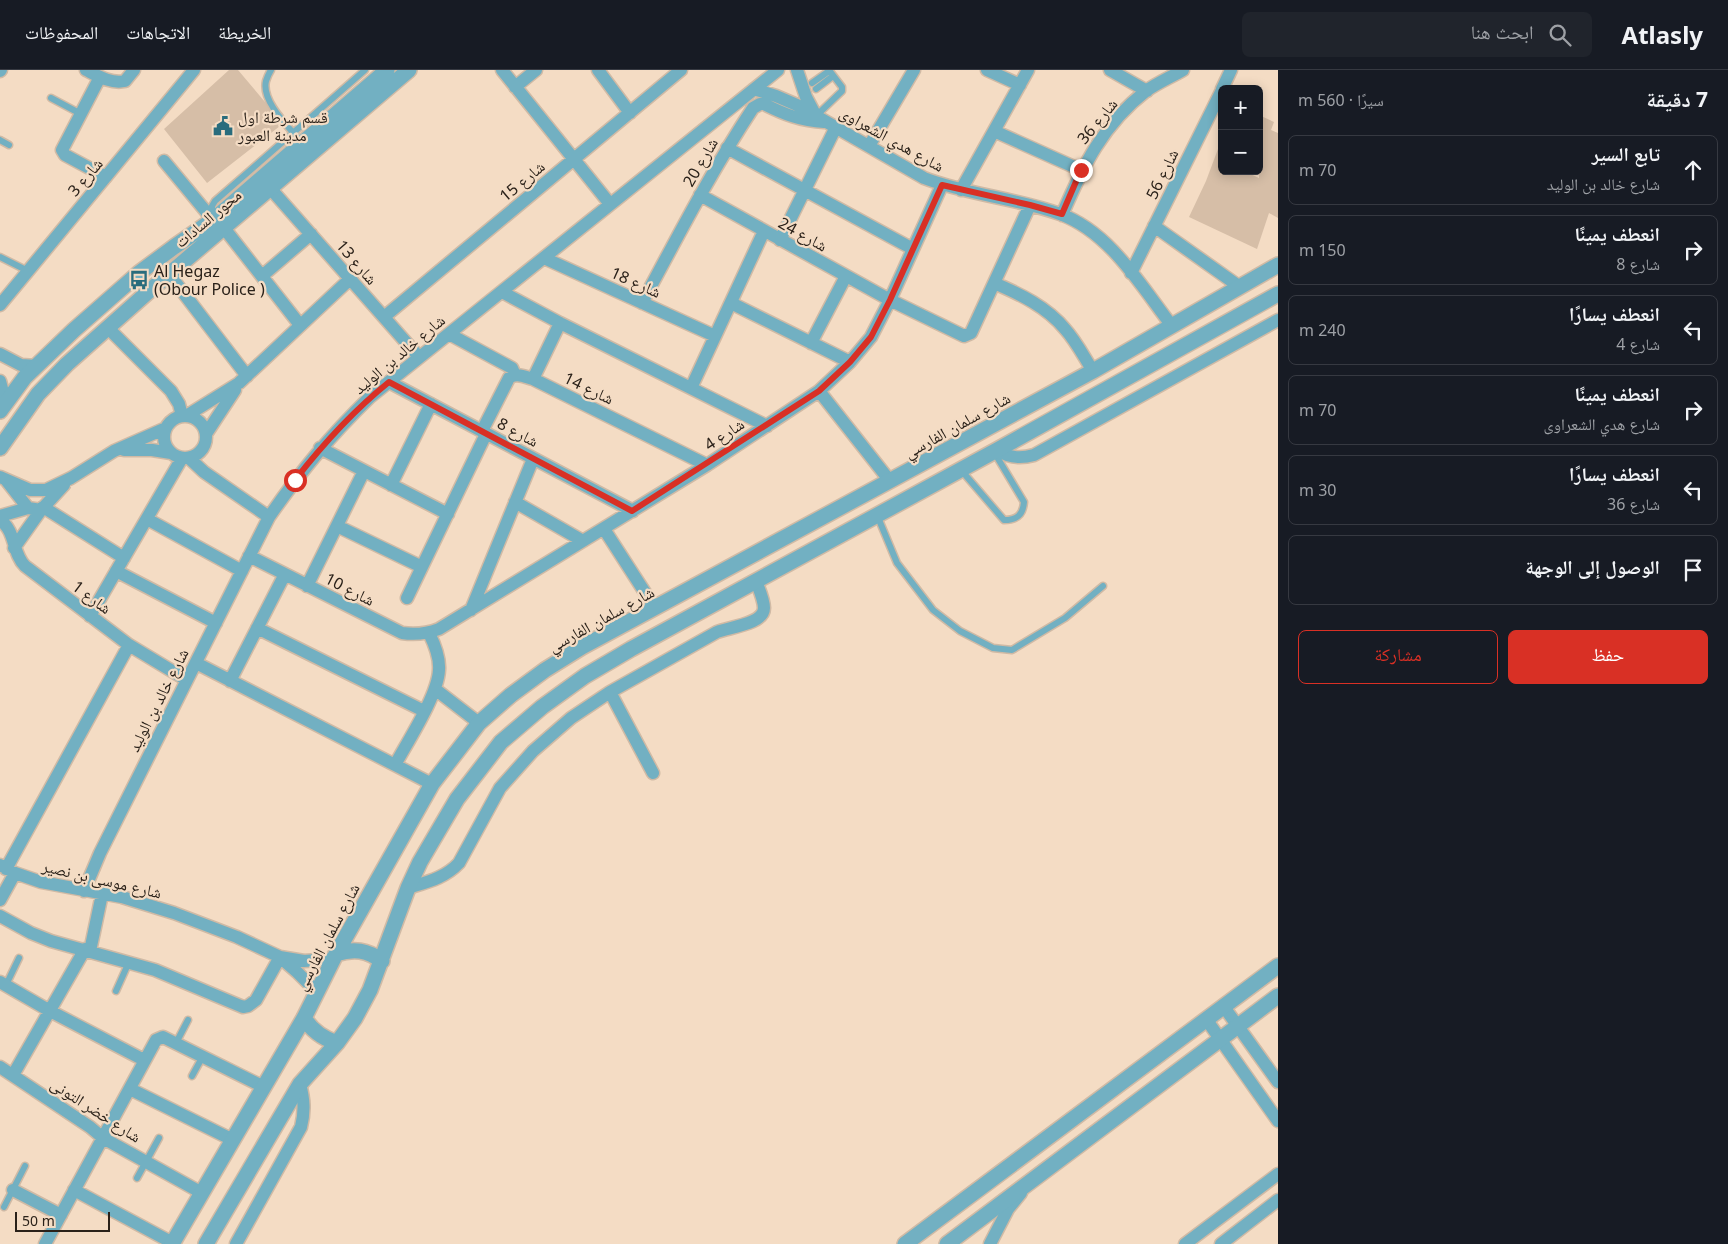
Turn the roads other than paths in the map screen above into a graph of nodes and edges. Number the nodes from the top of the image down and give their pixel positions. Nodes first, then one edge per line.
1 (86, 70) edge
2 (134, 70) edge
3 (194, 70) edge
4 (271, 70) edge
5 (365, 70) edge
6 (387, 70) edge
7 (410, 70) edge
8 (502, 70) edge
9 (536, 70) edge
10 (598, 70) edge
11 (681, 70) edge
12 (778, 70) edge
13 (797, 70) edge
14 (914, 70) edge
15 (987, 70) edge
16 (1028, 70) edge
17 (1110, 70) edge
18 (1183, 70) edge
19 (1231, 70) edge
20 (830, 72) edge
21 (100, 77) junction
22 (1020, 85) junction
23 (1224, 85) edge
24 (814, 86) dead end
25 (516, 87) junction
26 (754, 89) junction
27 (1147, 91) junction
28 (1218, 97) edge
29 (51, 98) dead end
30 (630, 112) junction
31 (81, 114) junction
32 (826, 122) junction
33 (994, 131) junction
34 (298, 138) junction
35 (0, 140) edge
36 (9, 146) dead end
37 (869, 146) junction
38 (727, 148) junction
39 (574, 159) junction
40 (164, 160) dead end
41 (1081, 170) junction
42 (106, 177) junction
43 (942, 185) junction
44 (270, 188) junction
45 (805, 190) junction
46 (961, 190) junction
47 (700, 195) junction
48 (610, 204) junction
49 (1030, 205) junction
50 (1062, 214) junction
51 (218, 224) junction
52 (1154, 226) junction
53 (764, 231) junction
54 (310, 234) junction
55 (780, 240) junction
56 (174, 246) junction
57 (914, 249) junction
58 (0, 257) edge
59 (544, 258) junction
60 (185, 261) junction
61 (1278, 265) edge
62 (28, 271) junction
63 (140, 273) junction
64 (1131, 273) junction
65 (169, 274) junction
66 (262, 276) junction
67 (846, 276) junction
68 (350, 278) junction
69 (994, 283) junction
70 (1240, 287) junction
71 (148, 292) junction
72 (502, 292) junction
73 (1278, 294) edge
74 (890, 300) junction
75 (731, 302) junction
76 (642, 303) junction
77 (0, 305) edge
78 (384, 317) junction
79 (1278, 320) edge
80 (560, 323) junction
81 (300, 325) junction
82 (1172, 326) junction
83 (108, 328) junction
84 (449, 334) junction
85 (715, 336) junction
86 (811, 343) junction
87 (0, 354) edge
88 (419, 357) junction
89 (850, 362) junction
90 (37, 366) junction
91 (1093, 371) junction
92 (515, 375) junction
93 (533, 379) junction
94 (0, 380) edge
95 (243, 380) junction
96 (389, 382) junction
97 (691, 388) junction
98 (819, 391) junction
99 (431, 404) junction
100 (2, 408) edge
101 (184, 416) junction
102 (767, 426) junction
103 (166, 428) junction
104 (484, 433) junction
105 (206, 434) junction
106 (0, 448) edge
107 (320, 448) junction
108 (114, 451) junction
109 (996, 451) junction
110 (181, 456) junction
111 (533, 458) junction
112 (707, 465) junction
113 (961, 470) junction
114 (364, 471) junction
115 (3, 478) edge
116 (71, 478) junction
117 (890, 481) junction
118 (391, 484) junction
119 (515, 502) junction
120 (37, 508) junction
121 (632, 511) junction
122 (448, 514) junction
123 (877, 515) junction
124 (0, 516) edge
125 (269, 517) junction
126 (147, 519) junction
127 (0, 520) edge
128 (337, 526) junction
129 (604, 529) junction
130 (583, 541) junction
131 (14, 548) junction
132 (249, 556) junction
133 (124, 558) junction
134 (422, 568) junction
135 (242, 570) junction
136 (116, 571) junction
137 (285, 574) junction
138 (756, 581) junction
139 (307, 586) junction
140 (1103, 586) dead end
141 (407, 598) dead end
142 (655, 608) junction
143 (471, 610) junction
144 (90, 616) junction
145 (216, 623) junction
146 (257, 628) junction
147 (434, 631) junction
148 (129, 645) junction
149 (196, 663) junction
150 (187, 680) junction
151 (230, 681) junction
152 (436, 688) junction
153 (610, 692) junction
154 (424, 711) junction
155 (479, 723) junction
156 (395, 765) junction
157 (653, 773) dead end
158 (432, 784) junction
159 (7, 869) edge
160 (408, 888) junction
161 (84, 891) junction
162 (102, 894) junction
163 (0, 900) edge
164 (0, 916) edge
165 (87, 950) junction
166 (335, 956) junction
167 (280, 957) junction
168 (19, 958) dead end
169 (382, 961) junction
170 (129, 962) junction
171 (1278, 966) edge
172 (3, 984) edge
173 (116, 991) dead end
174 (316, 992) junction
175 (1278, 996) edge
176 (1224, 1007) junction
177 (50, 1011) junction
178 (304, 1018) junction
179 (1206, 1019) junction
180 (188, 1020) dead end
181 (1238, 1026) junction
182 (1220, 1039) junction
183 (176, 1043) junction
184 (337, 1043) junction
185 (203, 1056) junction
186 (144, 1060) junction
187 (0, 1067) edge
188 (13, 1075) junction
189 (192, 1076) dead end
190 (1278, 1082) edge
191 (300, 1084) junction
192 (264, 1087) junction
193 (130, 1088) junction
194 (1278, 1121) edge
195 (103, 1138) junction
196 (159, 1138) dead end
197 (233, 1140) junction
198 (146, 1162) junction
199 (25, 1166) dead end
200 (1278, 1174) edge
201 (137, 1178) dead end
202 (1025, 1186) junction
203 (13, 1190) junction
204 (74, 1190) junction
205 (202, 1193) junction
206 (1278, 1200) edge
207 (4, 1207) dead end
208 (61, 1215) junction
209 (1224, 1243) edge
210 (45, 1244) edge
211 (173, 1244) edge
212 (206, 1244) edge
213 (236, 1244) edge
214 (905, 1244) edge
215 (947, 1244) edge
216 (990, 1244) edge
217 (1185, 1244) edge

1 - 21 street
2 - 21 street
3 - 42 street, شارع 3
4 - 34 lane
5 - 34 lane
6 - 34 street, محور السادات
7 - 44 street, محور السادات
8 - 25 street
9 - 25 street
10 - 30 street
11 - 30 street, شارع 15
12 - 26 street, شارع خالد بن الوليد
13 - 32 street, شارع هدي الشعراوى
14 - 37 street
15 - 22 street
16 - 22 street
17 - 27 street
18 - 27 street, شارع 36
19 - 23 street, شارع 56
20 - 24 lane
20 - 32 lane
21 - 31 street
22 - 33 street
25 - 39 street
26 - 32 street, شارع هدي الشعراوى
26 - 48 street, شارع خالد بن الوليد
27 - 41 street, شارع 36
28 - 52 street, شارع 56
29 - 31 lane
30 - 39 street, شارع 15
31 - 42 street
32 - 37 street, شارع هدي الشعراوى
32 - 38 street, شارع 20
32 - 45 street
33 - 41 street
33 - 46 street
34 - 51 street, محور السادات
35 - 36 lane
37 - 43 street, شارع هدي الشعراوى
38 - 45 street
38 - 47 street, شارع 20
39 - 48 street
39 - 78 street, شارع 15
40 - 51 street
41 - 50 street, شارع 36
42 - 62 street, شارع 3
43 - 46 street, شارع هدي الشعراوى
43 - 57 street, شارع 4
44 - 51 street, محور السادات
44 - 54 street, شارع 13
45 - 55 street
45 - 57 street
46 - 49 street, شارع هدي الشعراوى
47 - 53 street, شارع 24
47 - 76 street, شارع 20
48 - 59 street, شارع خالد بن الوليد
49 - 50 street, شارع هدي الشعراوى
49 - 69 street
50 - 64 street, شارع هدي الشعراوى
51 - 56 street, محور السادات
51 - 60 street, محور السادات
51 - 66 street
52 - 64 street, شارع 56
52 - 70 street
53 - 55 street, شارع 24
53 - 75 street
54 - 66 street
54 - 68 street, شارع 13
55 - 67 street, شارع 24
56 - 60 street
56 - 63 street, محور السادات
57 - 74 street, شارع 4
58 - 62 lane
59 - 72 street, شارع خالد بن الوليد
59 - 76 street, شارع 18
60 - 65 street, محور السادات
61 - 70 street, شارع سلمان الفارسي
62 - 77 street, شارع 3
63 - 71 street
63 - 90 street, محور السادات
64 - 82 street, شارع هدي الشعراوى
65 - 71 street, محور السادات
65 - 95 street
66 - 81 street
67 - 74 street, شارع 24
67 - 86 street
68 - 78 street, شارع 13
68 - 81 street
69 - 74 street, شارع 24
69 - 91 street
70 - 82 street, شارع سلمان الفارسي
71 - 83 street, محور السادات
72 - 80 street
72 - 84 street, شارع خالد بن الوليد
73 - 109 street
74 - 89 street, شارع 4
75 - 85 street
75 - 86 street
76 - 85 street, شارع 18
78 - 88 street, شارع 13
79 - 109 street
80 - 93 street
80 - 97 street
81 - 95 street
82 - 91 street, شارع سلمان الفارسي
83 - 101 street
83 - 106 street, محور السادات
84 - 88 street, شارع خالد بن الوليد
84 - 92 street
85 - 97 street
86 - 89 street
87 - 90 street
88 - 96 street, شارع خالد بن الوليد
89 - 98 street, شارع 4
90 - 100 street, محور السادات
91 - 117 street, شارع سلمان الفارسي
92 - 93 street, شارع 14
92 - 104 street
93 - 112 street, شارع 14
94 - 100 street
95 - 101 street
95 - 105 street
96 - 99 street, شارع 8
96 - 107 street, شارع خالد بن الوليد
97 - 102 street
98 - 102 street, شارع 4
98 - 117 street
99 - 104 street, شارع 8
99 - 118 street
101 - 103 street
101 - 105 street
102 - 112 street, شارع 4
103 - 108 street
103 - 110 street
104 - 111 street, شارع 8
104 - 122 street
105 - 110 street
107 - 114 street
107 - 125 street, شارع خالد بن الوليد
108 - 110 street
108 - 116 street
109 - 113 street
109 - 113 lane
110 - 125 street
110 - 126 street
111 - 119 street
111 - 121 street, شارع 8
112 - 121 street, شارع 4
113 - 123 street
114 - 118 street
114 - 128 street
115 - 116 street
115 - 120 street
116 - 120 street
117 - 142 street, شارع سلمان الفارسي
118 - 122 street
119 - 130 street
119 - 143 street
120 - 124 street
120 - 131 street
120 - 133 street
121 - 129 street, شارع 4
122 - 134 street
123 - 138 street
123 - 140 lane
125 - 132 street, شارع خالد بن الوليد
126 - 133 street
126 - 135 street
127 - 131 street, شارع 1
128 - 134 street
128 - 139 street
129 - 130 street, شارع 4
129 - 142 street
130 - 143 street, شارع 4
131 - 144 street, شارع 1
132 - 135 street, شارع خالد بن الوليد
132 - 137 street, شارع 10
133 - 136 street
134 - 141 street
135 - 145 street, شارع خالد بن الوليد
136 - 144 street
136 - 145 street
137 - 139 street, شارع 10
137 - 146 street
138 - 153 street
138 - 160 street
139 - 147 street, شارع 10
142 - 155 street, شارع سلمان الفارسي
143 - 147 street, شارع 4
144 - 148 street, شارع 1
145 - 149 street, شارع خالد بن الوليد
146 - 151 street
146 - 154 street
147 - 152 street
148 - 150 street, شارع 1
148 - 159 street
149 - 150 street, شارع خالد بن الوليد
149 - 151 street
150 - 161 street, شارع خالد بن الوليد
151 - 156 street
152 - 154 street
152 - 155 street
153 - 157 street
153 - 160 street
154 - 156 street
155 - 158 street, شارع سلمان الفارسي
156 - 158 street
158 - 166 street, شارع سلمان الفارسي
159 - 161 street, شارع موسى بن نصير
159 - 163 street
160 - 169 street
161 - 162 street, شارع موسى بن نصير
162 - 165 street
162 - 167 street, شارع موسى بن نصير
164 - 165 street
165 - 170 street
165 - 177 street
166 - 167 street, شارع موسى بن نصير
166 - 169 street
166 - 174 street, شارع سلمان الفارسي
167 - 170 street
167 - 174 street, شارع موسى بن نصير
168 - 172 lane
169 - 184 street
170 - 173 lane
171 - 176 street
172 - 177 street
174 - 178 street, شارع سلمان الفارسي
175 - 181 street
176 - 179 street
176 - 181 street
177 - 186 street
177 - 188 street
178 - 184 street
178 - 192 street, شارع سلمان الفارسي
179 - 182 street
179 - 214 street
180 - 183 lane
181 - 182 street
181 - 190 street
182 - 194 street
182 - 202 street
183 - 185 street
183 - 186 street
184 - 191 street
185 - 189 lane
185 - 192 street
186 - 193 street
187 - 188 street, شارع خضر التونى
188 - 195 street, شارع خضر التونى
191 - 212 street
191 - 213 street
192 - 197 street, شارع سلمان الفارسي
193 - 195 street
193 - 197 street
195 - 198 street, شارع خضر التونى
195 - 204 street
196 - 198 lane
197 - 205 street, شارع سلمان الفارسي
198 - 201 lane
198 - 205 street, شارع خضر التونى
199 - 203 lane
200 - 217 street
202 - 215 street
202 - 216 street
203 - 207 lane
203 - 208 street
204 - 208 street
204 - 211 street
205 - 211 street, شارع سلمان الفارسي
206 - 209 street
208 - 210 street

